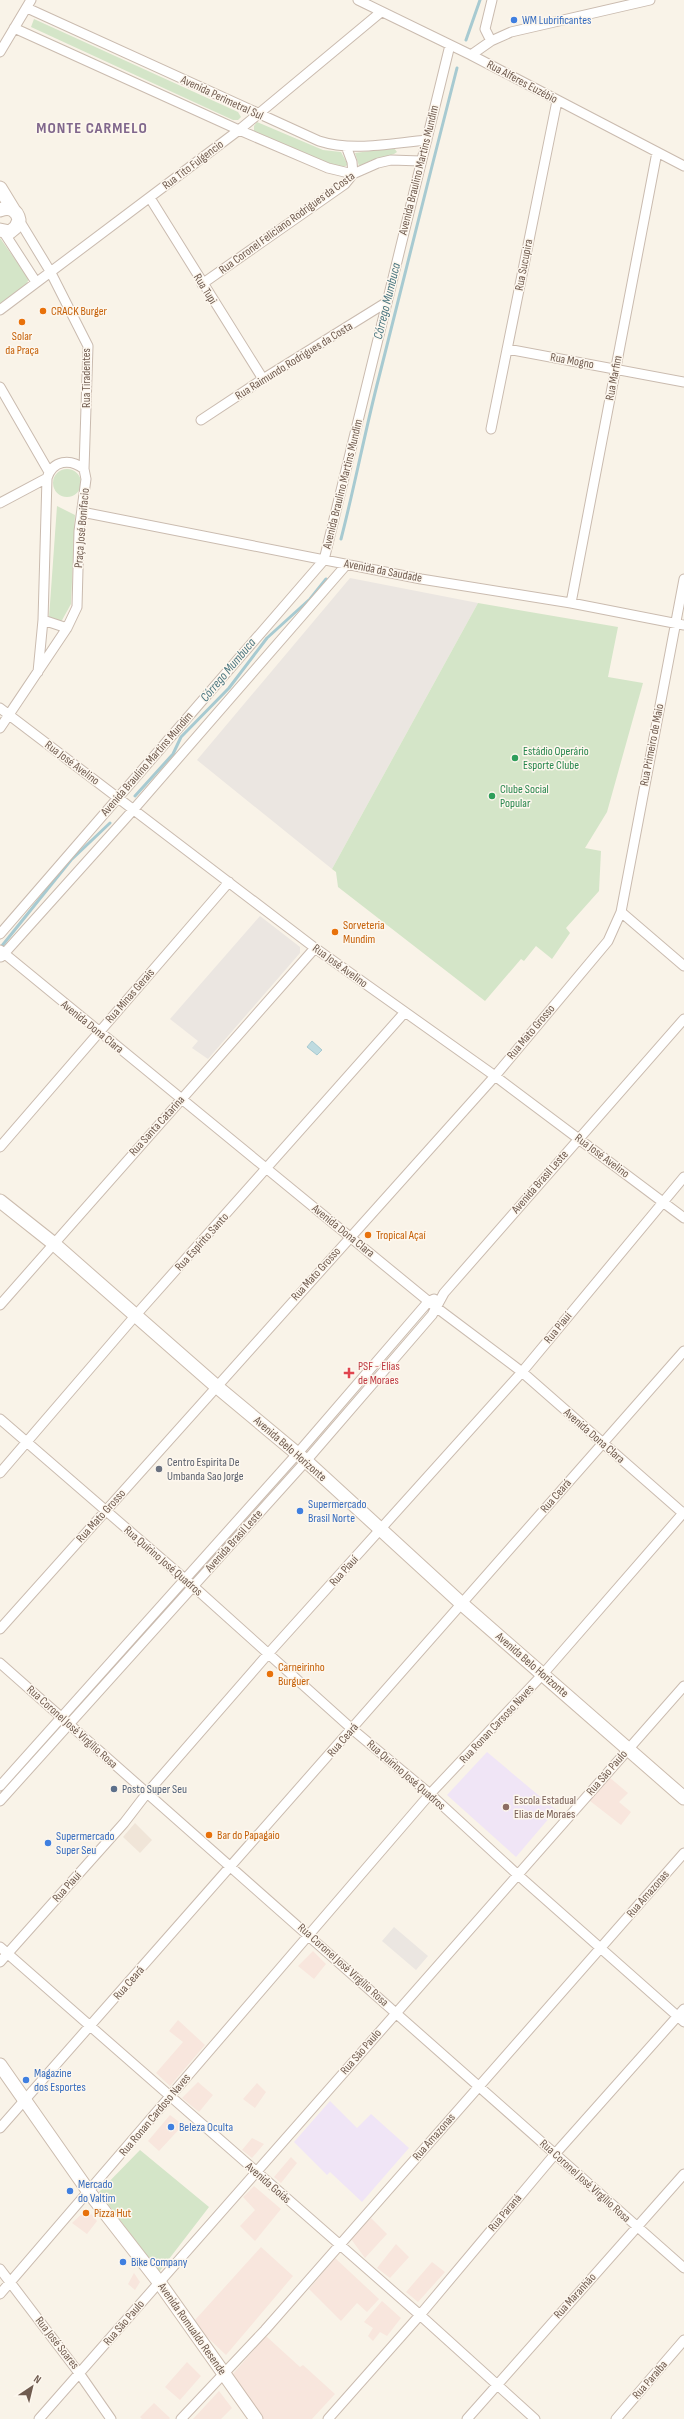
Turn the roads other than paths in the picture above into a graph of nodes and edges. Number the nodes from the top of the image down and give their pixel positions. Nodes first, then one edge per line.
1 (358, 0) edge
2 (492, 0) edge
3 (650, 0) edge
4 (29, 4) edge
5 (381, 12) junction
6 (14, 28) junction
7 (491, 41) junction
8 (450, 45) junction
9 (0, 52) edge
10 (471, 55) junction
11 (557, 100) junction
12 (256, 114) junction
13 (239, 130) junction
14 (427, 140) junction
15 (346, 146) junction
16 (657, 152) junction
17 (421, 161) junction
18 (684, 166) edge
19 (353, 174) junction
20 (0, 188) edge
21 (150, 198) junction
22 (0, 210) edge
23 (16, 216) junction
24 (1, 231) edge
25 (50, 271) junction
26 (36, 282) junction
27 (202, 284) junction
28 (387, 302) junction
29 (0, 310) edge
30 (507, 349) junction
31 (616, 369) junction
32 (263, 379) junction
33 (684, 382) edge
34 (0, 387) edge
35 (201, 420) dead end
36 (491, 429) dead end
37 (84, 469) junction
38 (48, 475) junction
39 (0, 503) edge
40 (82, 512) junction
41 (326, 560) junction
42 (344, 563) junction
43 (684, 579) edge
44 (571, 603) junction
45 (43, 620) junction
46 (680, 624) edge
47 (67, 628) junction
48 (38, 672) junction
49 (0, 708) edge
50 (9, 715) junction
51 (0, 728) edge
52 (118, 798) junction
53 (134, 809) junction
54 (229, 882) junction
55 (621, 912) junction
56 (0, 934) edge
57 (315, 948) junction
58 (1, 954) edge
59 (684, 966) edge
60 (405, 1012) junction
61 (684, 1019) edge
62 (98, 1033) junction
63 (495, 1076) junction
64 (181, 1099) junction
65 (578, 1138) junction
66 (0, 1147) edge
67 (267, 1170) junction
68 (684, 1177) edge
69 (0, 1200) edge
70 (662, 1202) junction
71 (684, 1218) edge
72 (350, 1236) junction
73 (53, 1243) junction
74 (444, 1293) junction
75 (428, 1302) junction
76 (0, 1305) edge
77 (437, 1308) junction
78 (135, 1316) junction
79 (684, 1351) edge
80 (522, 1372) junction
81 (216, 1386) junction
82 (0, 1419) edge
83 (26, 1442) junction
84 (602, 1444) junction
85 (302, 1458) junction
86 (0, 1473) edge
87 (266, 1489) junction
88 (274, 1497) junction
89 (106, 1512) junction
90 (684, 1513) edge
91 (381, 1531) junction
92 (185, 1580) junction
93 (193, 1586) junction
94 (462, 1604) junction
95 (0, 1629) edge
96 (268, 1654) junction
97 (0, 1664) edge
98 (543, 1674) junction
99 (684, 1686) edge
100 (66, 1721) junction
101 (352, 1729) junction
102 (628, 1749) junction
103 (0, 1786) edge
104 (147, 1793) junction
105 (430, 1794) junction
106 (684, 1798) edge
107 (0, 1801) edge
108 (684, 1853) edge
109 (231, 1867) junction
110 (518, 1875) junction
111 (310, 1935) junction
112 (600, 1948) junction
113 (4, 1950) edge
114 (0, 1962) edge
115 (684, 2009) edge
116 (396, 2013) junction
117 (681, 2020) edge
118 (91, 2027) junction
119 (0, 2065) edge
120 (478, 2087) junction
121 (170, 2097) junction
122 (24, 2100) junction
123 (0, 2128) edge
124 (555, 2154) junction
125 (256, 2172) junction
126 (684, 2174) edge
127 (89, 2192) junction
128 (637, 2227) junction
129 (339, 2246) junction
130 (684, 2268) edge
131 (0, 2269) edge
132 (159, 2282) junction
133 (10, 2283) junction
134 (0, 2294) edge
135 (420, 2315) junction
136 (684, 2340) edge
137 (79, 2373) junction
138 (224, 2374) junction
139 (497, 2385) junction
140 (39, 2419) edge
141 (111, 2419) edge
142 (181, 2419) edge
143 (256, 2419) edge
144 (328, 2419) edge
145 (467, 2419) edge
146 (535, 2419) edge
147 (616, 2419) edge

1 - 5 street, Rua Alferes Euzébio
2 - 7 street
3 - 7 street
4 - 6 street
4 - 12 street, Avenida Perimetral Sul
5 - 8 street, Rua Alferes Euzébio
5 - 12 street, Rua Tito Fulgencio
6 - 9 street
6 - 13 street, Avenida Perimetral Sul
7 - 10 street
8 - 10 street, Rua Alferes Euzébio
8 - 14 street, Avenida Braulino Martins Mundim
10 - 11 street, Rua Alferes Euzébio
11 - 16 street, Rua Alferes Euzébio
11 - 30 street, Rua Sucupira
12 - 13 street, Rua Tito Fulgencio
12 - 15 street, Avenida Perimetral Sul
13 - 19 street, Avenida Perimetral Sul
13 - 21 street, Rua Tito Fulgencio
14 - 15 street, Avenida Perimetral Sul
14 - 17 street, Avenida Braulino Martins Mundim
15 - 19 street
16 - 18 street, Rua Alferes Euzébio
16 - 31 street, Rua Marfim
17 - 19 street, Rua Coronel Feliciano Rodrigues da Costa
17 - 28 street, Avenida Braulino Martins Mundim
19 - 27 street, Rua Coronel Feliciano Rodrigues da Costa
20 - 23 street
21 - 25 street, Rua Tito Fulgencio
21 - 27 street, Rua Tupi
22 - 23 street
23 - 24 street
23 - 25 street, Rua Tiradentes
24 - 26 street
25 - 26 street, Rua Tito Fulgencio
25 - 37 street, Rua Tiradentes
26 - 29 street, Rua Tito Fulgencio
27 - 32 street, Rua Tupi
28 - 32 street, Rua Raimundo Rodrigues da Costa
28 - 41 street, Avenida Braulino Martins Mundim
30 - 31 street, Rua Mogno
30 - 36 street, Rua Sucupira
31 - 33 street, Rua Mogno
31 - 44 street, Rua Marfim
32 - 35 street, Rua Raimundo Rodrigues da Costa
34 - 38 street
37 - 38 street
37 - 40 street, Praça José Bonifacio
38 - 39 street
38 - 45 street
40 - 41 street, Avenida da Saudade
40 - 47 street, Praça José Bonifacio
41 - 42 street, Avenida da Saudade
41 - 52 street, Avenida Braulino Martins Mundim
42 - 44 street, Avenida da Saudade
42 - 53 street, Avenida Braulino Martins Mundim
43 - 46 street, Rua Primeiro de Maio
44 - 46 street, Avenida da Saudade
45 - 47 street
45 - 48 street
46 - 55 street, Rua Primeiro de Maio
47 - 48 street, Praça José Bonifacio
48 - 50 street, Praça José Bonifacio
49 - 50 street, Rua José Avelino
50 - 51 street, Praça José Bonifacio
50 - 52 street, Rua José Avelino
52 - 53 street, Rua José Avelino
52 - 56 street, Avenida Braulino Martins Mundim
53 - 54 street, Rua José Avelino
53 - 58 street, Avenida Braulino Martins Mundim
54 - 57 street, Rua José Avelino
54 - 62 street, Rua Minas Gerais
55 - 59 street
55 - 63 street, Rua Mato Grosso
57 - 60 street, Rua José Avelino
57 - 64 street, Rua Santa Catarina
58 - 62 street, Avenida Dona Clara
60 - 63 street, Rua José Avelino
60 - 67 street, Rua Espírito Santo
61 - 65 street, Avenida Brasil Leste
62 - 64 street, Avenida Dona Clara
62 - 66 street, Rua Minas Gerais
63 - 65 street, Rua José Avelino
63 - 72 street, Rua Mato Grosso
64 - 67 street, Avenida Dona Clara
64 - 73 street, Rua Santa Catarina
65 - 70 street, Rua José Avelino
65 - 74 street, Avenida Brasil Leste
67 - 72 street, Avenida Dona Clara
67 - 78 street, Rua Espírito Santo
68 - 70 street, Rua Piauí
69 - 73 street, Avenida Belo Horizonte
70 - 71 street, Rua José Avelino
70 - 80 street, Rua Piauí
72 - 75 street, Avenida Dona Clara
72 - 81 street, Rua Mato Grosso
73 - 76 street, Rua Santa Catarina
73 - 78 street, Avenida Belo Horizonte
74 - 75 street, Avenida Brasil Leste
74 - 77 street, Avenida Brasil Leste
75 - 77 street, Avenida Dona Clara
75 - 85 street, Avenida Brasil Leste
77 - 80 street, Avenida Dona Clara
77 - 85 street, Avenida Brasil Leste
78 - 81 street, Avenida Belo Horizonte
78 - 83 street, Rua Espírito Santo
79 - 84 street, Rua Ceará
80 - 84 street, Avenida Dona Clara
80 - 91 street, Rua Piauí
81 - 85 street, Avenida Belo Horizonte
81 - 89 street, Rua Mato Grosso
82 - 83 street, Rua Quirino José Quadros
83 - 86 street, Rua Espírito Santo
83 - 89 street, Rua Quirino José Quadros
84 - 90 street, Avenida Dona Clara
84 - 94 street, Rua Ceará
85 - 87 street, Avenida Brasil Leste
85 - 88 street, Avenida Brasil Leste
85 - 91 street, Avenida Belo Horizonte
87 - 88 street
87 - 92 street, Avenida Brasil Leste
88 - 93 street, Avenida Brasil Leste
89 - 92 street, Rua Quirino José Quadros
89 - 95 street, Rua Mato Grosso
90 - 98 street, Rua Ronan Carsoso Naves
91 - 94 street, Avenida Belo Horizonte
91 - 96 street, Rua Piauí
92 - 93 street, Rua Quirino José Quadros
92 - 100 street, Avenida Brasil Leste
93 - 96 street, Rua Quirino José Quadros
93 - 100 street, Avenida Brasil Leste
94 - 98 street, Avenida Belo Horizonte
94 - 101 street, Rua Ceará
96 - 101 street, Rua Quirino José Quadros
96 - 104 street, Rua Piauí
97 - 100 street, Rua Coronel José Virgílio Rosa
98 - 102 street, Avenida Belo Horizonte
98 - 105 street, Rua Ronan Carsoso Naves
99 - 102 street, Rua São Paulo
100 - 103 street, Avenida Brasil Leste
100 - 104 street, Rua Coronel José Virgílio Rosa
100 - 107 street, Avenida Brasil Leste
101 - 105 street, Rua Quirino José Quadros
101 - 109 street, Rua Ceará
102 - 106 street, Avenida Belo Horizonte
102 - 110 street, Rua São Paulo
104 - 109 street, Rua Coronel José Virgílio Rosa
104 - 113 street, Rua Piauí
105 - 110 street, Rua Quirino José Quadros
105 - 111 street, Rua Ronan Carsoso Naves
108 - 112 street, Rua Amazonas
109 - 111 street, Rua Coronel José Virgílio Rosa
109 - 118 street, Rua Ceará
110 - 112 street, Rua Quirino José Quadros
110 - 116 street, Rua São Paulo
111 - 116 street, Rua Coronel José Virgílio Rosa
111 - 121 street, Rua Ronan Cardoso Naves
112 - 117 street, Rua Quirino José Quadros
112 - 120 street, Rua Amazonas
113 - 114 street, Rua Piauí
113 - 118 street, Avenida Goiás
115 - 117 street, Rua Paraná
116 - 120 street, Rua Coronel José Virgílio Rosa
116 - 125 street, Rua São Paulo
117 - 124 street, Rua Paraná
118 - 121 street, Avenida Goiás
118 - 122 street, Rua Ceará
119 - 122 street, Avenida Romualdo Resende
120 - 124 street, Rua Coronel José Virgílio Rosa
120 - 129 street, Rua Amazonas
121 - 125 street, Avenida Goiás
121 - 127 street, Rua Ronan Cardoso Naves
122 - 123 street, Rua Ceará
122 - 127 street, Avenida Romualdo Resende
124 - 128 street, Rua Coronel José Virgílio Rosa
124 - 135 street, Rua Paraná
125 - 129 street, Avenida Goiás
125 - 132 street, Rua São Paulo
126 - 128 street, Rua Maranhão
127 - 132 street, Avenida Romualdo Resende
127 - 133 street, Rua Ronan Cardoso Naves
128 - 130 street, Rua Coronel José Virgílio Rosa
128 - 139 street, Rua Maranhão
129 - 135 street, Avenida Goiás
129 - 138 street, Rua Amazonas
131 - 133 street, Rua José Soares
132 - 137 street, Rua São Paulo
132 - 138 street, Avenida Romualdo Resende
133 - 134 street, Rua Ronan Cardoso Naves
133 - 137 street, Rua José Soares
135 - 139 street, Avenida Goiás
135 - 144 street, Rua Paraná
136 - 147 street, Rua Paraíba
137 - 140 street, Rua São Paulo
137 - 141 street, Rua José Soares
138 - 142 street, Rua Amazonas
138 - 143 street, Avenida Romualdo Resende
139 - 145 street, Rua Maranhão
139 - 146 street, Avenida Goiás

